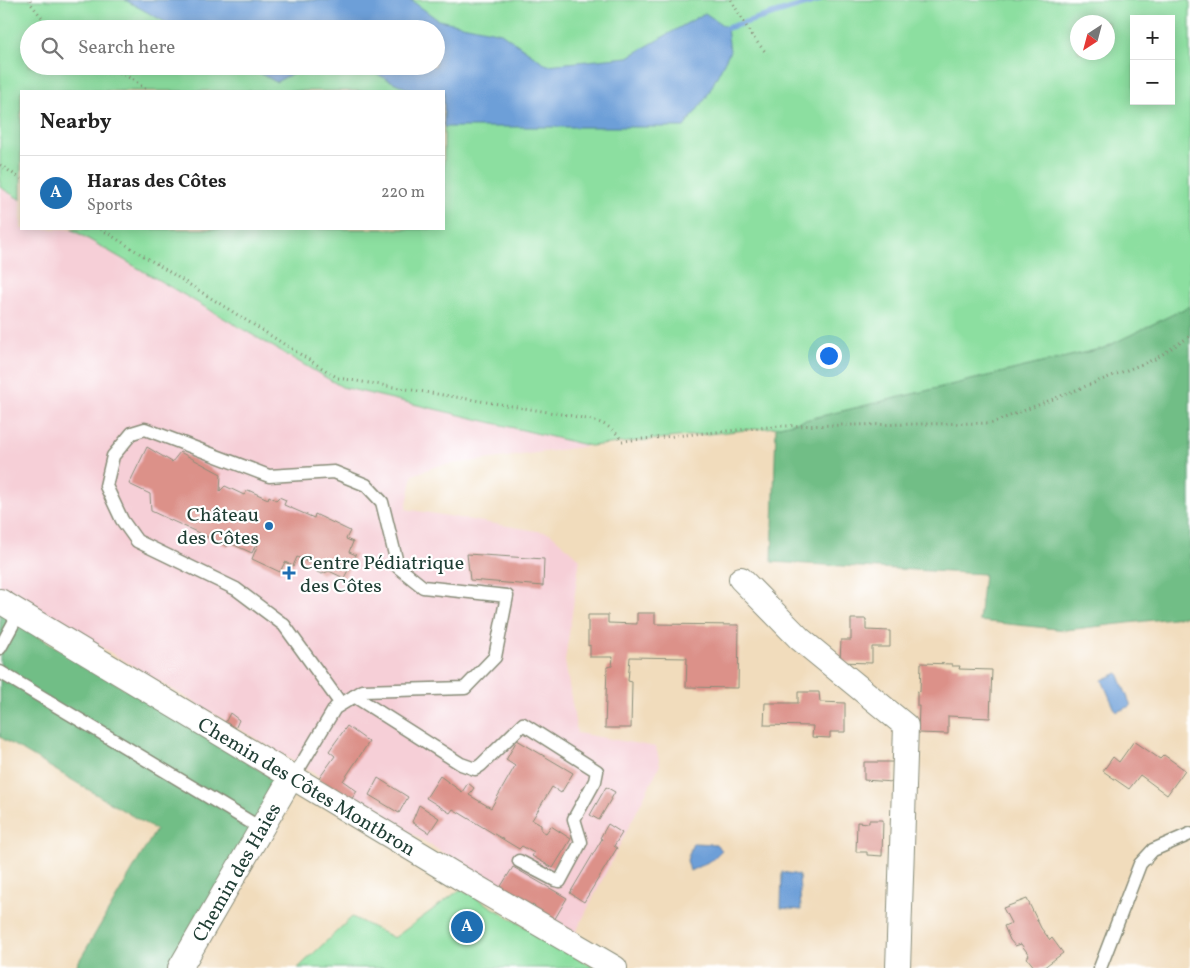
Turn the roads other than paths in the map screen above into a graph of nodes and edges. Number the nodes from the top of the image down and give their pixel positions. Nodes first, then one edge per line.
1 (741, 579) dead end
2 (10, 607) edge
3 (0, 648) edge
4 (0, 672) edge
5 (354, 696) junction
6 (341, 704) junction
7 (292, 776) junction
8 (262, 828) junction
9 (1190, 834) edge
10 (519, 861) dead end
11 (180, 968) edge
12 (616, 968) edge
13 (898, 968) edge
14 (1100, 968) edge

1 - 13 street
2 - 3 lane
2 - 7 street, Chemin des Côtes Montbron
4 - 8 lane
5 - 6 lane
5 - 6 lane
5 - 10 lane
6 - 7 lane
7 - 8 street, Chemin des Haies
7 - 12 street, Chemin des Côtes Montbron
8 - 11 street, Chemin des Haies
9 - 14 lane

